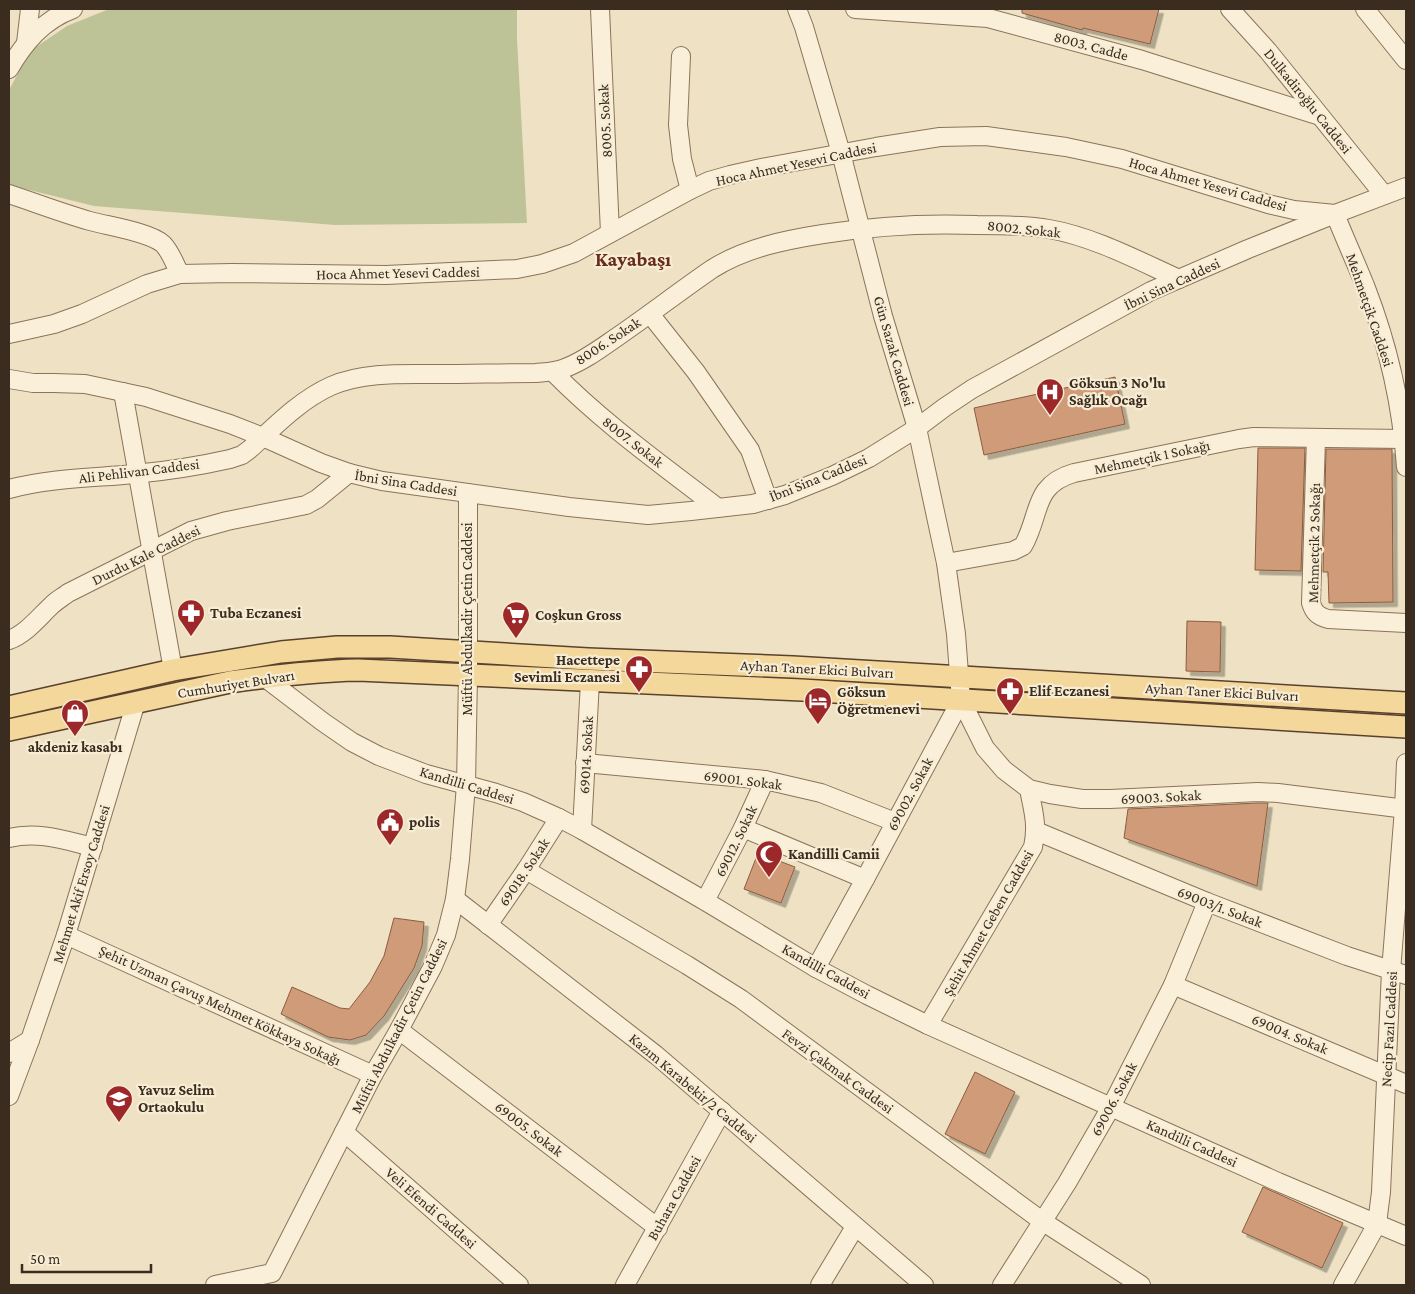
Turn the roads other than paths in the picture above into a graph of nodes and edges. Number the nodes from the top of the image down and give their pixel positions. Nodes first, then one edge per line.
1 (30, 9) edge
2 (73, 9) edge
3 (600, 9) edge
4 (797, 9) edge
5 (856, 9) edge
6 (1230, 9) edge
7 (1365, 9) edge
8 (989, 13) edge
9 (26, 43) junction
10 (681, 56) dead end
11 (1406, 60) edge
12 (9, 69) edge
13 (1320, 116) junction
14 (841, 153) junction
15 (1406, 187) edge
16 (690, 190) junction
17 (9, 194) edge
18 (1384, 195) junction
19 (1335, 214) junction
20 (860, 228) junction
21 (610, 234) junction
22 (180, 274) junction
23 (1179, 279) junction
24 (650, 314) junction
25 (9, 334) edge
26 (553, 372) junction
27 (9, 379) edge
28 (122, 392) junction
29 (916, 428) junction
30 (263, 437) junction
31 (1316, 438) junction
32 (1404, 439) junction
33 (1406, 467) edge
34 (138, 473) junction
35 (349, 473) junction
36 (9, 489) edge
37 (468, 493) junction
38 (768, 500) junction
39 (718, 508) junction
40 (150, 552) junction
41 (946, 563) junction
42 (1406, 622) edge
43 (9, 640) edge
44 (468, 651) junction
45 (173, 670) junction
46 (468, 675) junction
47 (959, 676) junction
48 (264, 677) junction
49 (590, 681) junction
50 (961, 700) junction
51 (136, 702) junction
52 (1406, 703) edge
53 (9, 707) edge
54 (1406, 727) edge
55 (9, 730) edge
56 (585, 763) junction
57 (1406, 763) edge
58 (765, 780) junction
59 (466, 785) junction
60 (1029, 789) junction
61 (1405, 809) edge
62 (559, 818) junction
63 (895, 822) junction
64 (743, 828) junction
65 (582, 830) junction
66 (1036, 832) junction
67 (9, 838) edge
68 (93, 847) junction
69 (526, 870) junction
70 (865, 879) junction
71 (455, 899) junction
72 (706, 901) junction
73 (1207, 902) junction
74 (488, 925) junction
75 (66, 935) junction
76 (816, 968) junction
77 (1399, 973) edge
78 (1173, 984) junction
79 (928, 1025) junction
80 (400, 1030) junction
81 (30, 1040) junction
82 (9, 1053) edge
83 (373, 1075) junction
84 (1386, 1076) junction
85 (1406, 1084) edge
86 (9, 1096) edge
87 (1111, 1107) junction
88 (722, 1112) junction
89 (344, 1132) junction
90 (1042, 1221) junction
91 (1377, 1224) junction
92 (855, 1227) junction
93 (658, 1228) junction
94 (1406, 1236) edge
95 (276, 1279) edge
96 (512, 1283) edge
97 (215, 1285) edge
98 (625, 1285) edge
99 (820, 1285) edge
100 (924, 1285) edge
101 (1002, 1285) edge
102 (1141, 1285) edge
103 (1343, 1285) edge

1 - 9 street
2 - 9 street
3 - 21 street, 8005. Sokak
4 - 14 street, Gün Sazak Caddesi
5 - 8 street, 8003. Cadde
6 - 13 street, Dulkadiroğlu Caddesi
7 - 11 street
8 - 13 street, 8003. Cadde
9 - 12 street
10 - 16 street
13 - 18 street, Dulkadiroğlu Caddesi
14 - 16 street, Hoca Ahmet Yesevi Caddesi
14 - 19 street, Hoca Ahmet Yesevi Caddesi
14 - 20 street, Gün Sazak Caddesi
15 - 18 street, İbni Sina Caddesi
16 - 21 street, Hoca Ahmet Yesevi Caddesi
17 - 22 street
18 - 19 street, İbni Sina Caddesi
19 - 23 street, İbni Sina Caddesi
19 - 32 street, Mehmetçik Caddesi
20 - 23 street, 8002. Sokak
20 - 24 street, 8006. Sokak
20 - 29 street, Gün Sazak Caddesi
21 - 22 street, Hoca Ahmet Yesevi Caddesi
22 - 25 street, Hoca Ahmet Yesevi Caddesi
23 - 29 street, İbni Sina Caddesi
24 - 26 street, 8006. Sokak
24 - 38 street
26 - 30 street, 8006. Sokak
26 - 39 street, 8007. Sokak
27 - 28 street, İbni Sina Caddesi
28 - 30 street, İbni Sina Caddesi
28 - 34 street
29 - 38 street, İbni Sina Caddesi
29 - 41 street, Gün Sazak Caddesi
30 - 34 street, Ali Pehlivan Caddesi
30 - 35 street, İbni Sina Caddesi
31 - 32 street, Mehmetçik 1 Sokağı
31 - 41 street, Mehmetçik 1 Sokağı
31 - 42 street, Mehmetçik 2 Sokağı
32 - 33 street, Mehmetçik Caddesi
34 - 36 street, Ali Pehlivan Caddesi
34 - 40 street
35 - 37 street, İbni Sina Caddesi
35 - 40 street, Durdu Kale Caddesi
37 - 39 street, İbni Sina Caddesi
37 - 44 street, Müftü Abdulkadir Çetin Caddesi
38 - 39 street, İbni Sina Caddesi
40 - 43 street, Durdu Kale Caddesi
40 - 45 street
41 - 47 street, Gün Sazak Caddesi
44 - 45 main road, Cumhuriyet Bulvarı
44 - 46 street, Müftü Abdulkadir Çetin Caddesi
44 - 47 main road, Ayhan Taner Ekici Bulvarı
45 - 53 main road, Cumhuriyet Bulvarı
46 - 48 main road, Cumhuriyet Bulvarı
46 - 49 main road, Ayhan Taner Ekici Bulvarı
46 - 59 street, Müftü Abdulkadir Çetin Caddesi
47 - 50 street, Gün Sazak Caddesi
47 - 52 main road, Ayhan Taner Ekici Bulvarı
48 - 51 main road, Cumhuriyet Bulvarı
48 - 59 street, Kandilli Caddesi
49 - 50 main road, Ayhan Taner Ekici Bulvarı
49 - 56 street, 69014. Sokak
50 - 54 main road, Ayhan Taner Ekici Bulvarı
50 - 60 street, 69003. Sokak
50 - 63 street, 69002. Sokak
51 - 55 main road, Cumhuriyet Bulvarı
51 - 68 street, Mehmet Akif Ersoy Caddesi
56 - 58 street, 69001. Sokak
56 - 65 street, 69014. Sokak
57 - 61 street, Necip Fazıl Caddesi
58 - 63 street, 69001. Sokak
58 - 64 street, 69012. Sokak
59 - 62 street, Kandilli Caddesi
59 - 71 street, Müftü Abdulkadir Çetin Caddesi
60 - 61 street, 69003. Sokak
60 - 66 street, Şehit Ahmet Geben Caddesi
61 - 77 street, Necip Fazıl Caddesi
62 - 65 street, Kandilli Caddesi
62 - 69 street, 69018. Sokak
63 - 70 street, 69002. Sokak
64 - 70 street
64 - 72 street, 69012. Sokak
65 - 72 street, Kandilli Caddesi
66 - 73 street, 69003/1. Sokak
66 - 79 street, Şehit Ahmet Geben Caddesi
67 - 68 street
68 - 75 street, Mehmet Akif Ersoy Caddesi
69 - 74 street, 69018. Sokak
69 - 90 street, Fevzi Çakmak Caddesi
70 - 76 street, 69002. Sokak
71 - 74 street, Kazım Karabekir/2 Caddesi
71 - 80 street, Müftü Abdulkadir Çetin Caddesi
72 - 76 street, Kandilli Caddesi
73 - 77 street, 69003/1. Sokak
73 - 78 street, 69006. Sokak
74 - 88 street, Kazım Karabekir/2 Caddesi
75 - 81 street, Mehmet Akif Ersoy Caddesi
75 - 83 street, Şehit Uzman Çavuş Mehmet Kökkaya Sokağı
76 - 79 street, Kandilli Caddesi
77 - 84 street, Necip Fazıl Caddesi
78 - 84 street, 69004. Sokak
78 - 87 street, 69006. Sokak
79 - 87 street, Kandilli Caddesi
80 - 83 street, Müftü Abdulkadir Çetin Caddesi
80 - 93 street, 69005. Sokak
81 - 82 street
81 - 86 street, Mehmet Akif Ersoy Caddesi
83 - 89 street, Müftü Abdulkadir Çetin Caddesi
84 - 85 street, 69004. Sokak
84 - 91 street, Necip Fazıl Caddesi
87 - 90 street, 69006. Sokak
87 - 91 street, Kandilli Caddesi
88 - 92 street, Kazım Karabekir/2 Caddesi
88 - 93 street, Buhara Caddesi
89 - 95 street, Müftü Abdulkadir Çetin Caddesi
89 - 96 street, Veli Efendi Caddesi
90 - 101 street, 69006. Sokak
90 - 102 street, Fevzi Çakmak Caddesi
91 - 94 street, Kandilli Caddesi
91 - 103 street, Necip Fazıl Caddesi
92 - 99 street
92 - 100 street, Kazım Karabekir/2 Caddesi
93 - 98 street, Buhara Caddesi
95 - 97 street, Müftü Abdulkadir Çetin Caddesi

